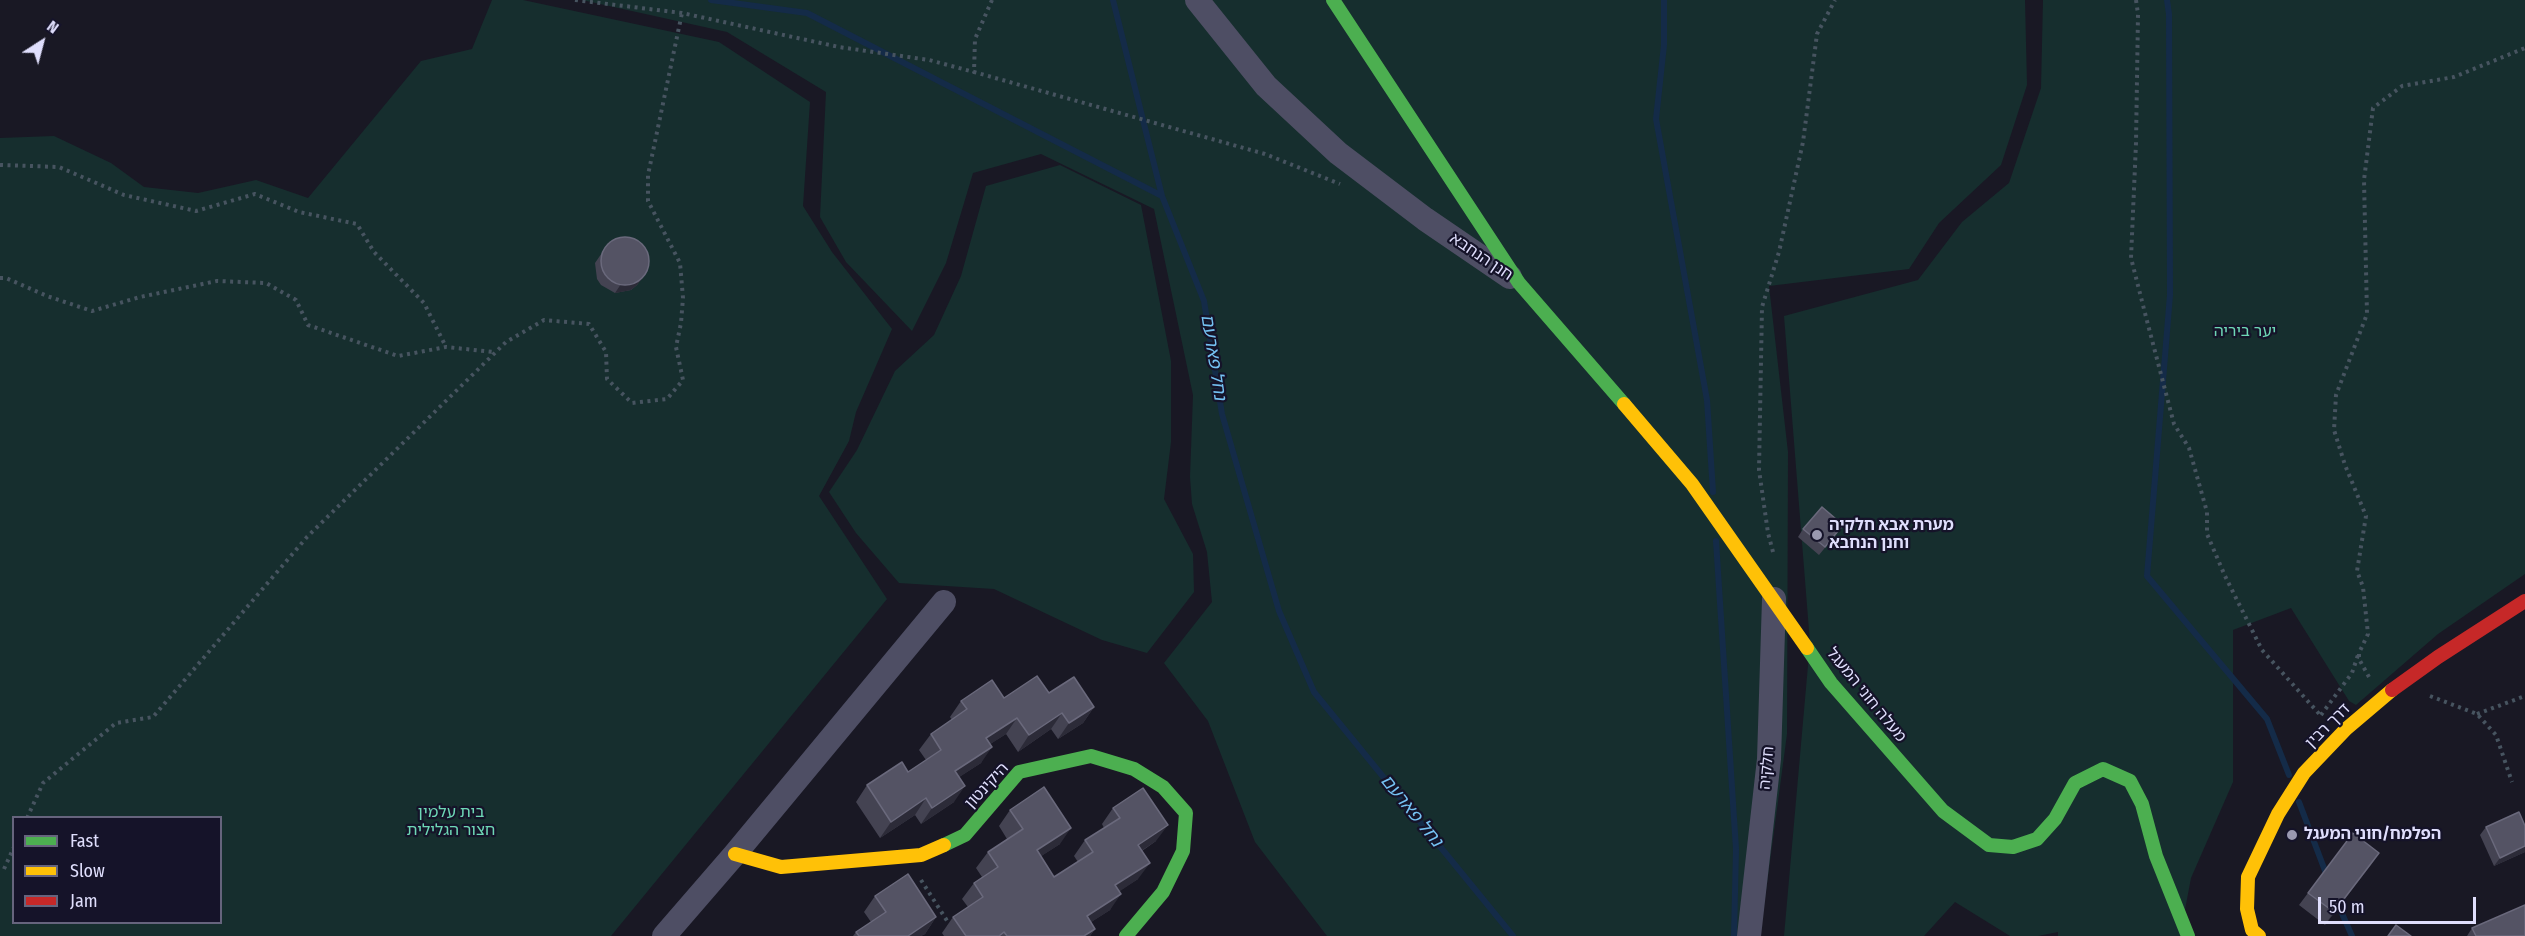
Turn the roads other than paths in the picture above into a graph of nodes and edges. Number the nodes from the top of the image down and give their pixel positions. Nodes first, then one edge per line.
1 (1197, 0) edge
2 (1333, 0) edge
3 (1519, 283) junction
4 (1774, 599) junction
5 (2525, 601) edge
6 (944, 602) dead end
7 (735, 854) junction
8 (664, 936) edge
9 (1126, 936) edge
10 (1749, 936) edge
11 (2188, 936) edge
12 (2259, 936) edge

1 - 3 street, חנן הנחבא
2 - 3 street, חנן הנחבא
3 - 4 street, מעלה חוני המעגל
4 - 10 street, חלקיה
4 - 11 street, מעלה חוני המעגל
5 - 12 street, דרך רבין
6 - 7 street
7 - 8 street
7 - 9 street, היקינטון

